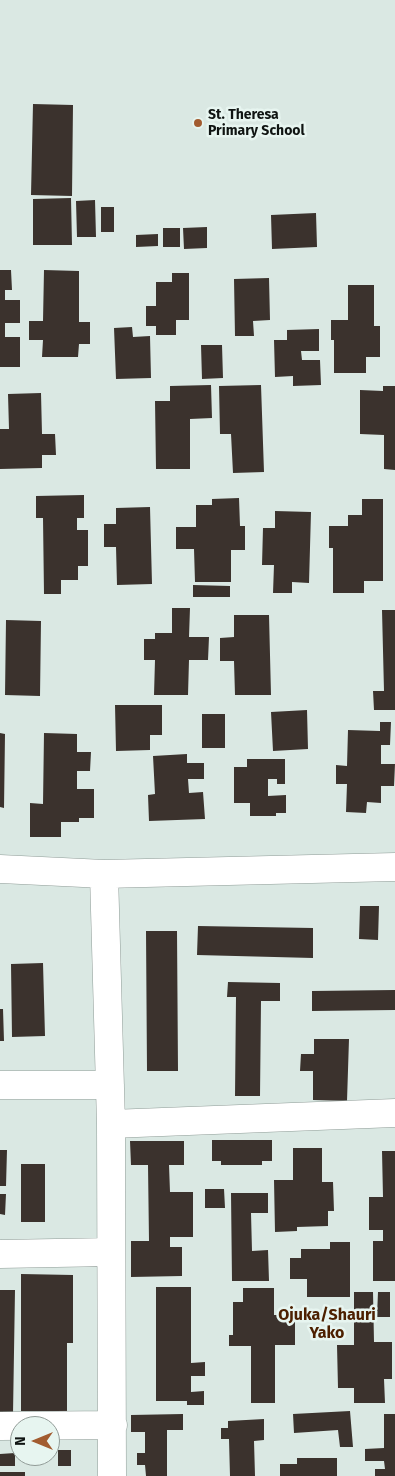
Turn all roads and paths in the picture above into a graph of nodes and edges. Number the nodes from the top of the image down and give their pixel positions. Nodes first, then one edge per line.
1 (395, 867) edge
2 (0, 869) edge
3 (104, 874) junction
4 (0, 1085) edge
5 (110, 1085) junction
6 (395, 1114) edge
7 (111, 1124) junction
8 (111, 1252) junction
9 (0, 1254) edge
10 (113, 1425) junction
11 (0, 1426) edge
12 (112, 1476) edge

1 - 3 street
2 - 3 street
3 - 5 street
4 - 5 street
5 - 7 street
6 - 7 street
7 - 8 street
8 - 9 street
8 - 10 street
10 - 11 street
10 - 12 street

